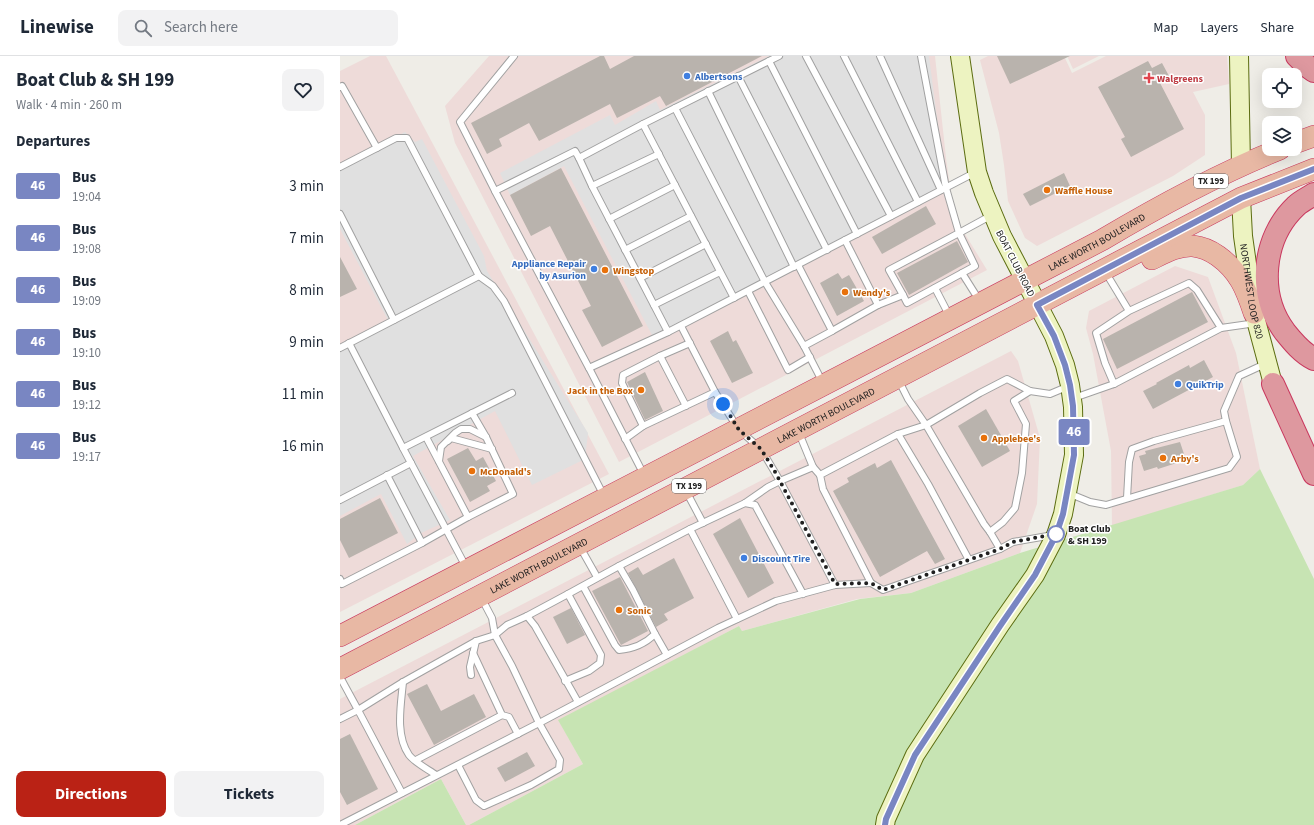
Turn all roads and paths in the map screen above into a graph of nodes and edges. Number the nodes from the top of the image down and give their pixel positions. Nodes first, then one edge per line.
1 (514, 56) edge
2 (779, 56) edge
3 (806, 56) edge
4 (844, 56) edge
5 (880, 56) edge
6 (921, 56) edge
7 (960, 56) edge
8 (1239, 56) edge
9 (1297, 56) edge
10 (769, 61) junction
11 (1314, 70) edge
12 (738, 76) junction
13 (340, 87) edge
14 (708, 91) junction
15 (675, 108) junction
16 (643, 124) junction
17 (1314, 136) edge
18 (1302, 140) edge
19 (377, 148) junction
20 (659, 154) junction
21 (1264, 156) edge
22 (579, 158) junction
23 (1241, 166) junction
24 (340, 167) edge
25 (1314, 169) edge
26 (977, 172) junction
27 (674, 185) junction
28 (592, 186) junction
29 (944, 189) junction
30 (495, 191) junction
31 (1314, 194) edge
32 (1241, 198) junction
33 (918, 202) junction
34 (340, 214) edge
35 (993, 215) junction
36 (691, 216) junction
37 (891, 216) junction
38 (609, 219) junction
39 (959, 233) junction
40 (857, 234) junction
41 (845, 240) junction
42 (706, 244) junction
43 (626, 250) junction
44 (827, 250) junction
45 (1113, 265) junction
46 (796, 266) junction
47 (720, 272) junction
48 (962, 273) junction
49 (479, 276) junction
50 (640, 278) junction
51 (1025, 280) junction
52 (765, 282) junction
53 (935, 288) junction
54 (748, 291) junction
55 (903, 295) junction
56 (734, 298) junction
57 (981, 303) junction
58 (654, 305) junction
59 (878, 305) junction
60 (1037, 305) junction
61 (1129, 311) junction
62 (951, 318) junction
63 (1255, 318) junction
64 (394, 320) junction
65 (681, 326) junction
66 (1221, 328) junction
67 (832, 331) junction
68 (668, 332) junction
69 (349, 343) junction
70 (690, 343) junction
71 (804, 346) junction
72 (340, 348) edge
73 (660, 356) junction
74 (810, 357) junction
75 (1314, 359) edge
76 (1267, 363) junction
77 (589, 368) junction
78 (898, 378) junction
79 (824, 384) junction
80 (1114, 384) junction
81 (1273, 384) joint
82 (1030, 391) junction
83 (715, 392) junction
84 (1071, 392) junction
85 (512, 393) dead end
86 (686, 406) junction
87 (472, 413) junction
88 (1226, 421) junction
89 (926, 425) junction
90 (643, 426) junction
91 (739, 430) junction
92 (797, 430) junction
93 (898, 434) junction
94 (426, 437) junction
95 (486, 437) junction
96 (625, 439) junction
97 (441, 447) junction
98 (404, 448) junction
99 (492, 449) junction
100 (761, 449) junction
101 (438, 462) junction
102 (411, 463) junction
103 (813, 467) junction
104 (1314, 474) edge
105 (820, 475) junction
106 (387, 476) junction
107 (646, 478) junction
108 (780, 481) junction
109 (685, 488) junction
110 (1067, 492) junction
111 (1127, 498) junction
112 (606, 499) junction
113 (340, 500) edge
114 (745, 503) junction
115 (468, 517) junction
116 (703, 523) junction
117 (446, 529) junction
118 (690, 529) junction
119 (990, 532) junction
120 (1056, 535) junction
121 (422, 543) junction
122 (579, 545) junction
123 (1000, 549) junction
124 (501, 553) junction
125 (968, 560) junction
126 (619, 566) junction
127 (468, 571) junction
128 (597, 578) junction
129 (341, 582) edge
130 (871, 583) junction
131 (835, 584) junction
132 (583, 586) junction
133 (568, 594) junction
134 (803, 594) junction
135 (481, 596) junction
136 (456, 609) junction
137 (527, 616) junction
138 (737, 619) junction
139 (655, 634) junction
140 (495, 635) junction
141 (340, 636) edge
142 (476, 641) junction
143 (473, 653) junction
144 (667, 655) junction
145 (340, 669) edge
146 (471, 675) dead end
147 (340, 677) edge
148 (565, 681) junction
149 (403, 682) junction
150 (578, 702) junction
151 (358, 710) junction
152 (502, 714) junction
153 (340, 719) edge
154 (539, 723) junction
155 (518, 734) junction
156 (416, 760) junction
157 (458, 765) junction
158 (436, 775) junction
159 (402, 793) junction
160 (340, 825) edge
161 (885, 825) edge

1 - 30 lane
2 - 10 lane
3 - 37 lane
4 - 33 lane
5 - 29 lane
6 - 29 lane
7 - 26 main road, BOAT CLUB ROAD
8 - 23 main road
9 - 11 highway
10 - 12 lane
10 - 40 lane
12 - 14 lane
12 - 44 lane
13 - 19 lane
14 - 15 lane
14 - 46 lane
15 - 16 lane
15 - 52 lane
16 - 20 lane
16 - 22 lane
17 - 18 highway
19 - 24 lane
19 - 49 lane
20 - 27 lane
20 - 28 lane
21 - 23 highway, LAKE WORTH BOULEVARD / TX 199
22 - 28 lane
22 - 30 lane
23 - 51 highway, LAKE WORTH BOULEVARD / TX 199
25 - 32 highway, LAKE WORTH BOULEVARD / TX 199
26 - 29 lane
26 - 35 main road, BOAT CLUB ROAD
27 - 36 lane
27 - 38 lane
28 - 38 lane
29 - 33 lane
29 - 39 lane
30 - 77 lane
31 - 75 highway
32 - 45 highway, LAKE WORTH BOULEVARD / TX 199
32 - 63 main road, NORTHWEST LOOP 820
33 - 37 lane
34 - 64 lane
35 - 39 lane
35 - 51 main road, BOAT CLUB ROAD
36 - 42 lane
36 - 43 lane
37 - 40 lane
38 - 43 lane
39 - 48 lane
39 - 55 lane
40 - 41 lane
41 - 44 lane
41 - 59 lane
42 - 47 lane
42 - 50 lane
43 - 50 lane
44 - 46 lane
45 - 60 highway, LAKE WORTH BOULEVARD / TX 199
45 - 61 lane
45 - 63 highway
46 - 52 lane
46 - 67 lane
47 - 56 lane
47 - 58 lane
48 - 53 lane
48 - 57 lane
49 - 64 lane
49 - 112 lane
50 - 58 lane
51 - 57 highway, LAKE WORTH BOULEVARD / TX 199
51 - 60 main road, BOAT CLUB ROAD
52 - 54 lane
52 - 71 lane
53 - 55 lane
53 - 62 lane
54 - 56 lane
54 - 74 lane
55 - 59 lane
56 - 65 lane
57 - 62 highway, LAKE WORTH BOULEVARD / TX 199
58 - 68 lane
59 - 67 lane
60 - 78 highway, LAKE WORTH BOULEVARD / TX 199
60 - 84 main road, BOAT CLUB ROAD
61 - 66 lane
61 - 80 lane
62 - 79 highway, LAKE WORTH BOULEVARD / TX 199
63 - 66 lane
63 - 76 main road, NORTHWEST LOOP 820
64 - 69 lane
65 - 68 lane
65 - 70 lane
66 - 80 lane
67 - 71 lane
68 - 77 lane
69 - 72 lane
69 - 98 lane
70 - 73 lane
70 - 83 lane
71 - 74 lane
73 - 86 lane
73 - 90 lane
74 - 79 lane
76 - 81 main road, NORTHWEST LOOP 820
76 - 88 lane
77 - 96 lane
78 - 89 lane
78 - 92 highway, LAKE WORTH BOULEVARD / TX 199
79 - 91 highway, LAKE WORTH BOULEVARD / TX 199
80 - 84 lane
81 - 104 highway
82 - 84 lane
82 - 89 lane
82 - 119 lane
83 - 86 lane
83 - 91 lane
84 - 110 main road, BOAT CLUB ROAD
85 - 87 lane
86 - 90 lane
87 - 94 lane
87 - 95 lane
88 - 111 lane
88 - 111 lane
89 - 93 lane
89 - 119 lane
90 - 96 lane
91 - 100 lane
91 - 107 highway, LAKE WORTH BOULEVARD / TX 199
92 - 100 highway, LAKE WORTH BOULEVARD / TX 199
92 - 103 lane
93 - 105 lane
93 - 125 lane
94 - 98 lane
94 - 101 lane
95 - 97 lane
95 - 99 lane
96 - 107 lane
97 - 99 lane
97 - 101 lane
98 - 102 lane
99 - 115 lane
100 - 108 lane
100 - 109 highway, LAKE WORTH BOULEVARD / TX 199
101 - 115 lane
102 - 106 lane
102 - 117 lane
103 - 105 lane
103 - 108 lane
105 - 130 lane
106 - 113 lane
106 - 121 lane
107 - 112 highway, LAKE WORTH BOULEVARD / TX 199
108 - 114 lane
108 - 131 lane
109 - 116 lane
109 - 122 highway, LAKE WORTH BOULEVARD / TX 199
110 - 111 lane
110 - 120 main road, BOAT CLUB ROAD
112 - 124 highway, LAKE WORTH BOULEVARD / TX 199
114 - 116 lane
114 - 134 lane
115 - 117 lane
116 - 118 lane
117 - 121 lane
117 - 127 lane
118 - 126 lane
118 - 138 lane
119 - 123 lane
120 - 123 lane
120 - 161 main road, BOAT CLUB ROAD
121 - 129 lane
122 - 128 lane
122 - 135 highway, LAKE WORTH BOULEVARD / TX 199
123 - 125 lane
124 - 127 highway, LAKE WORTH BOULEVARD / TX 199
124 - 135 highway
125 - 130 lane
126 - 128 lane
126 - 139 lane
127 - 136 highway
127 - 141 highway, LAKE WORTH BOULEVARD / TX 199
128 - 132 lane
130 - 131 lane
131 - 134 lane
132 - 133 lane
132 - 139 lane
133 - 137 lane
133 - 148 lane
134 - 138 lane
135 - 136 highway, LAKE WORTH BOULEVARD / TX 199
135 - 140 lane
136 - 145 highway, LAKE WORTH BOULEVARD / TX 199
137 - 140 lane
137 - 148 lane
138 - 144 lane
139 - 144 lane
140 - 142 lane
140 - 154 lane
142 - 143 lane
142 - 149 lane
143 - 146 lane
143 - 152 lane
144 - 150 lane
147 - 151 lane
148 - 150 lane
149 - 151 lane
149 - 156 lane
150 - 154 lane
151 - 153 lane
151 - 159 lane
152 - 155 lane
152 - 156 lane
154 - 155 lane
154 - 157 lane
155 - 157 lane
156 - 158 lane
157 - 158 lane
158 - 159 lane
159 - 160 lane

